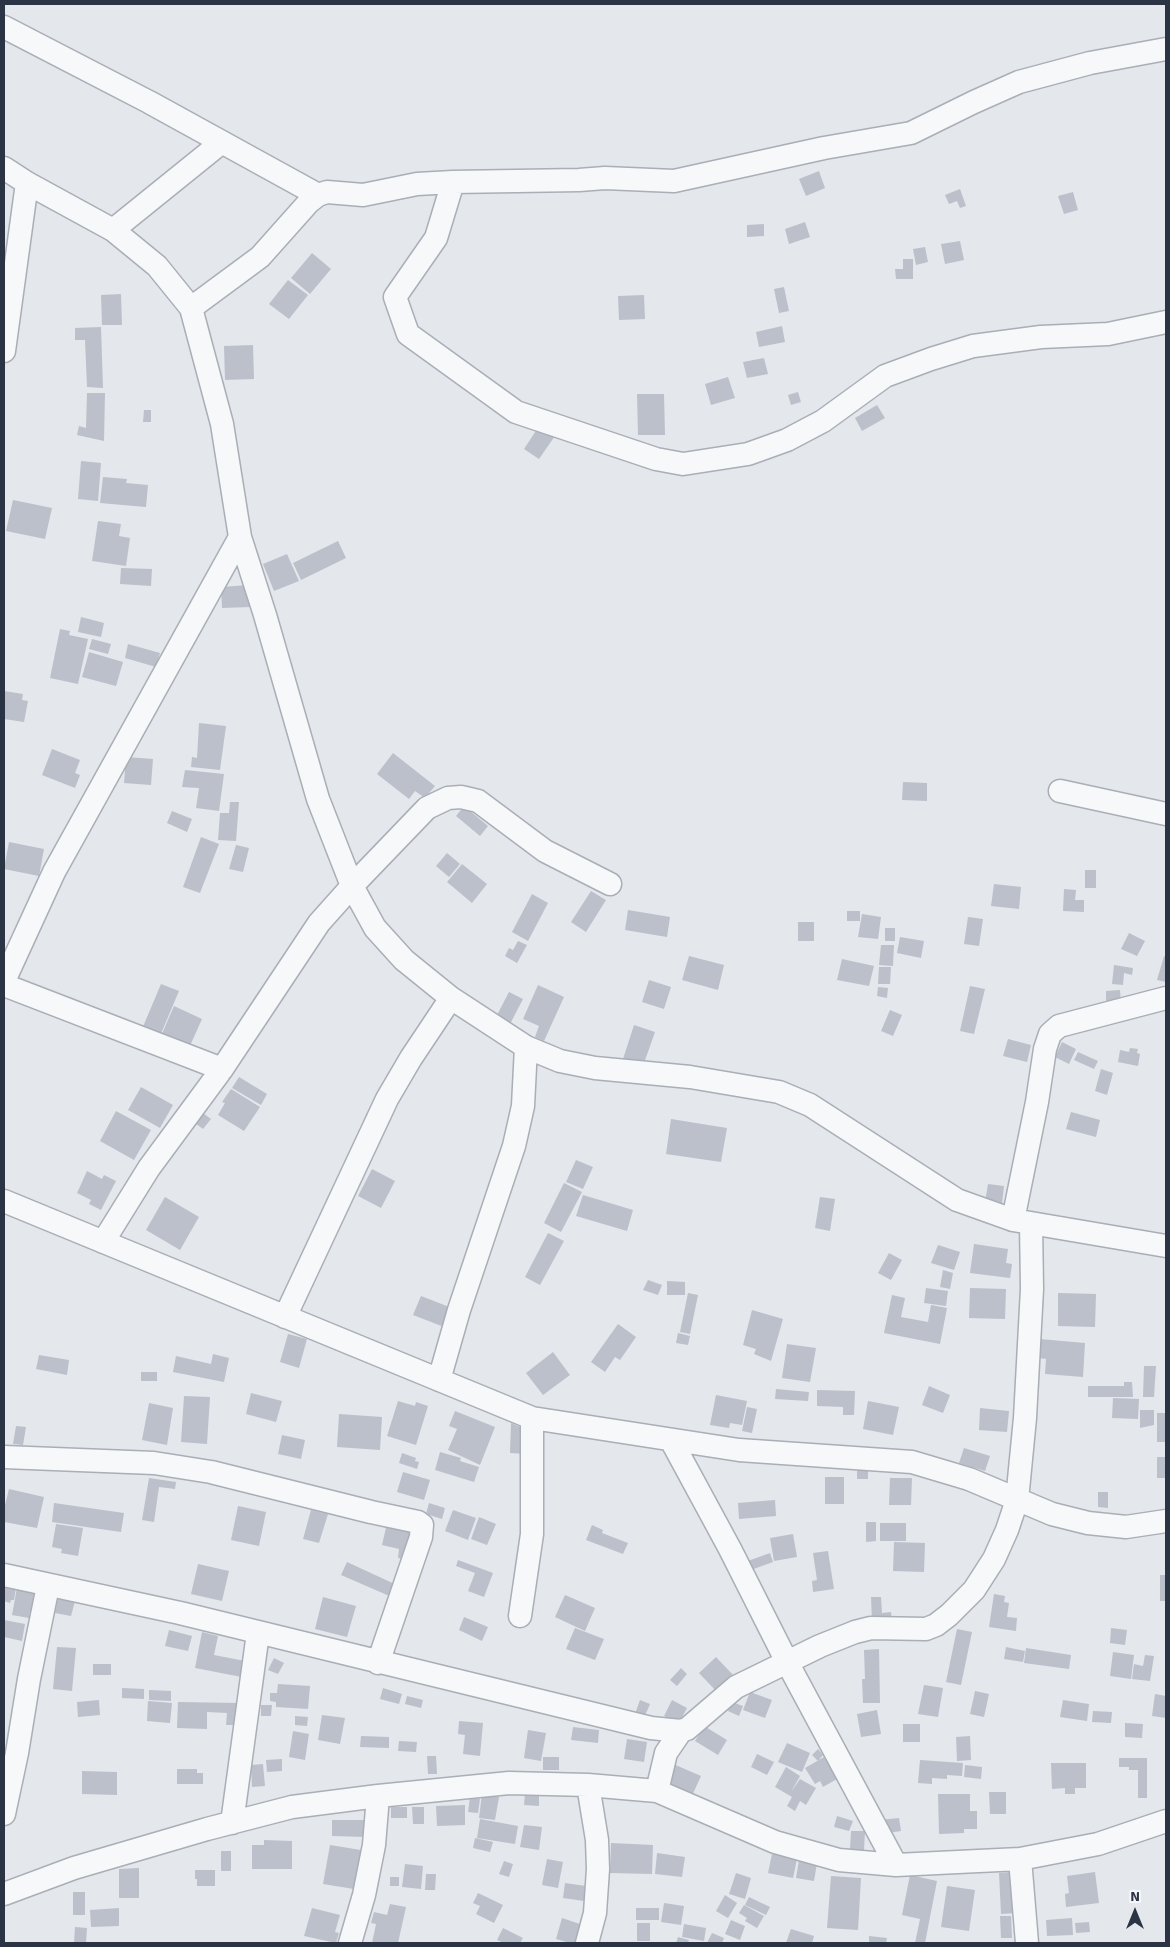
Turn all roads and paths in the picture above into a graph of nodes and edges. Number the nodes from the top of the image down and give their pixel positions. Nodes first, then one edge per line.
1 (4, 27) edge
2 (1166, 49) edge
3 (222, 142) junction
4 (4, 168) edge
5 (453, 182) junction
6 (27, 183) junction
7 (318, 195) junction
8 (113, 230) junction
9 (191, 308) junction
10 (1166, 322) edge
11 (4, 351) edge
12 (240, 537) junction
13 (1060, 791) dead end
14 (1166, 814) edge
15 (610, 884) dead end
16 (352, 886) junction
17 (4, 983) edge
18 (451, 998) junction
19 (1166, 998) edge
20 (526, 1047) junction
21 (222, 1069) junction
22 (4, 1201) edge
23 (1022, 1222) junction
24 (103, 1242) junction
25 (1166, 1246) edge
26 (285, 1316) junction
27 (439, 1380) junction
28 (532, 1418) junction
29 (671, 1440) junction
30 (4, 1456) edge
31 (1017, 1500) junction
32 (1166, 1520) edge
33 (4, 1575) edge
34 (48, 1586) junction
35 (520, 1616) dead end
36 (258, 1633) junction
37 (787, 1662) junction
38 (378, 1663) junction
39 (650, 1728) junction
40 (681, 1731) junction
41 (666, 1753) junction
42 (588, 1785) junction
43 (657, 1791) junction
44 (378, 1796) junction
45 (4, 1814) edge
46 (1166, 1821) edge
47 (232, 1823) junction
48 (1020, 1859) junction
49 (896, 1865) junction
50 (4, 1894) edge
51 (350, 1943) edge
52 (587, 1943) edge
53 (1027, 1943) edge

1 - 3 street
2 - 5 street
3 - 7 street
3 - 8 street
4 - 6 street
5 - 7 street
5 - 10 street
6 - 8 street
6 - 11 street
7 - 9 street
8 - 9 street
9 - 12 street
12 - 16 street
12 - 17 street
13 - 14 street
15 - 16 street
16 - 18 street
16 - 21 street
17 - 21 street
18 - 20 street
18 - 26 street
19 - 23 street
20 - 23 street
20 - 27 street
21 - 24 street
22 - 24 street
23 - 25 street
23 - 31 street
24 - 26 street
26 - 27 street
27 - 28 street
28 - 29 street
28 - 35 street
29 - 31 street
29 - 37 street
30 - 38 street
31 - 32 street
31 - 37 street
33 - 34 street
34 - 36 street
34 - 45 street
36 - 38 street
36 - 47 street
37 - 40 street
37 - 49 street
38 - 39 street
39 - 40 street
39 - 41 street
40 - 41 street
41 - 43 street
42 - 43 street
42 - 44 street
42 - 52 street
43 - 49 street
44 - 47 street
44 - 51 street
46 - 48 street
47 - 50 street
48 - 49 street
48 - 53 street

